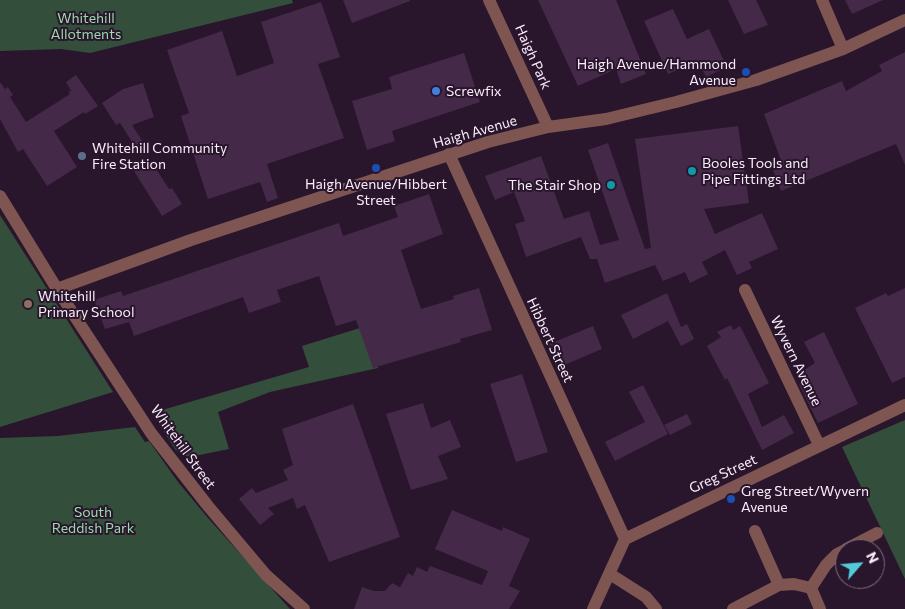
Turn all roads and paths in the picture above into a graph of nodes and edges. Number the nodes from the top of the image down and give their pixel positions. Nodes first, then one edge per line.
1 (489, 0) edge
2 (822, 0) edge
3 (905, 20) edge
4 (843, 49) junction
5 (548, 127) junction
6 (449, 154) junction
7 (0, 196) edge
8 (57, 288) junction
9 (745, 290) dead end
10 (905, 405) edge
11 (820, 445) junction
12 (755, 530) dead end
13 (877, 533) dead end
14 (625, 538) junction
15 (865, 539) edge
16 (835, 556) edge
17 (610, 574) junction
18 (779, 585) junction
19 (811, 588) junction
20 (304, 609) edge
21 (593, 609) edge
22 (656, 609) edge
23 (733, 609) edge
24 (820, 609) edge

1 - 5 street, Haigh Park
2 - 4 street
3 - 4 street, Haigh Avenue
4 - 5 street, Haigh Avenue
5 - 6 street, Haigh Avenue
6 - 8 street, Haigh Avenue
6 - 14 street, Hibbert Street
7 - 8 street, Whitehill Street
8 - 20 street, Whitehill Street
9 - 11 street, Wyvern Avenue
10 - 11 street, Greg Street
11 - 14 street, Greg Street
12 - 18 street
13 - 15 street
14 - 17 street
16 - 19 street
17 - 21 street
17 - 22 street
18 - 19 street
18 - 23 street
19 - 24 street

